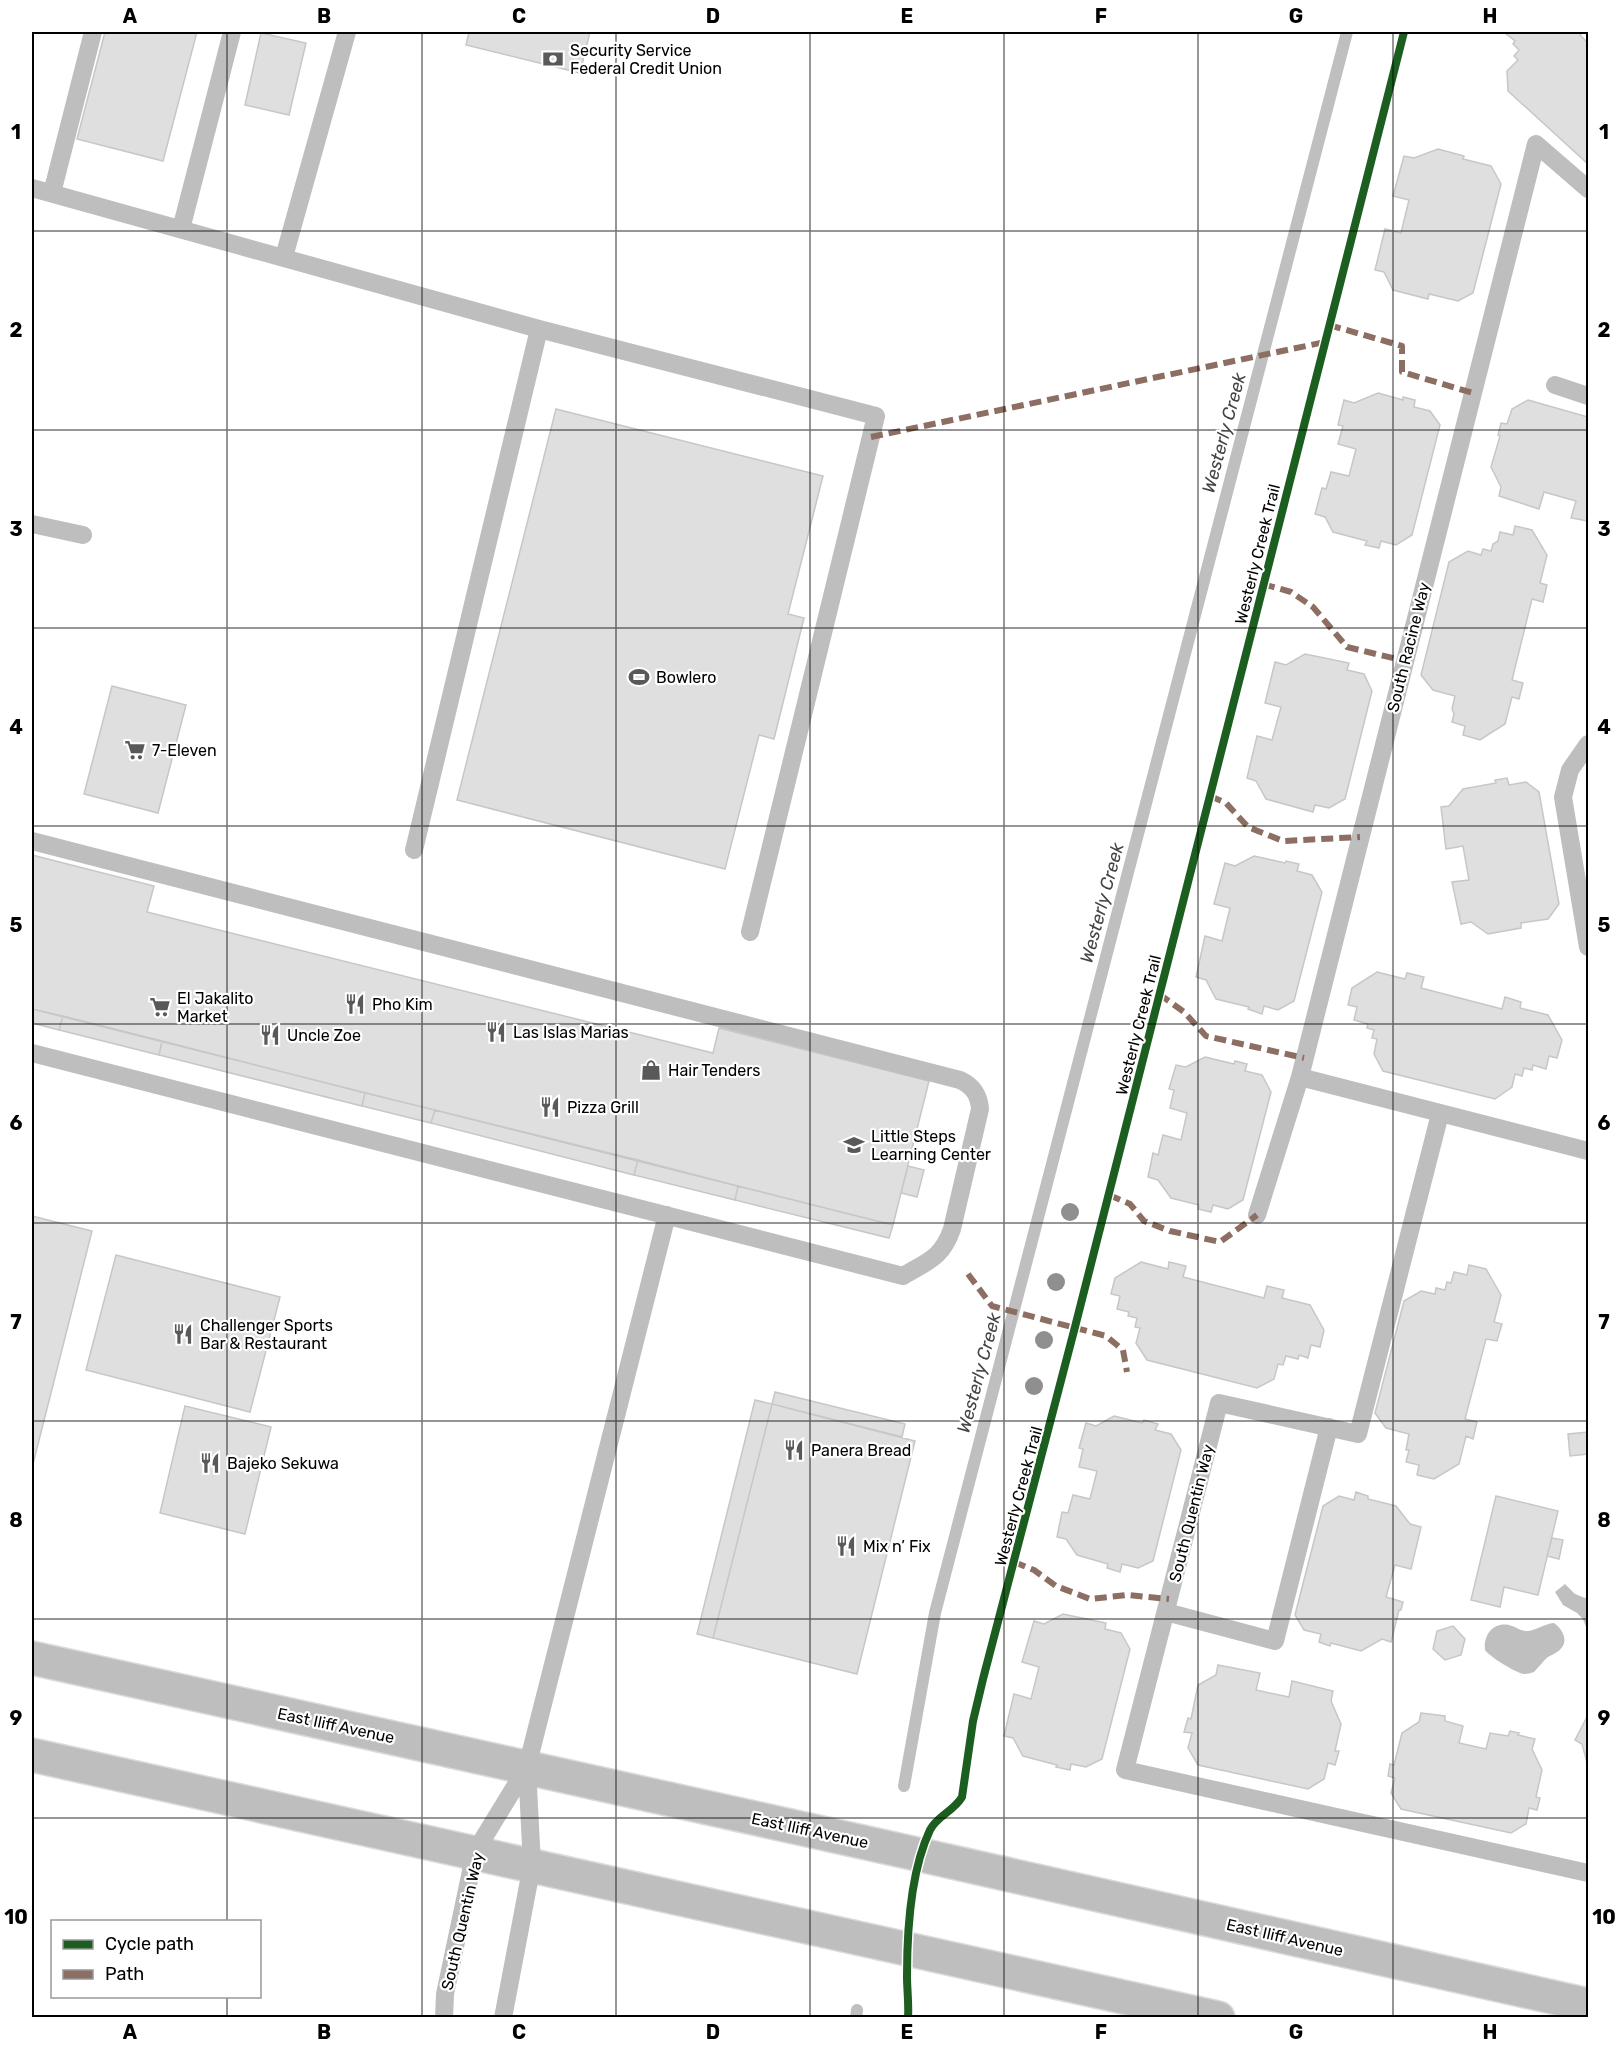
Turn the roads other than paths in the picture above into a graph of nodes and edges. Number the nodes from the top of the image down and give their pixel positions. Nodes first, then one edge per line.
1 (93, 32) edge
2 (232, 32) edge
3 (347, 32) edge
4 (32, 188) edge
5 (1588, 189) edge
6 (52, 193) junction
7 (181, 229) junction
8 (284, 257) junction
9 (539, 329) junction
10 (1555, 385) dead end
11 (1588, 396) edge
12 (32, 524) edge
13 (83, 535) dead end
14 (1588, 744) edge
15 (32, 841) edge
16 (414, 850) dead end
17 (750, 932) dead end
18 (1588, 948) edge
19 (32, 1053) edge
20 (1300, 1077) junction
21 (1440, 1114) junction
22 (1588, 1151) edge
23 (667, 1215) junction
24 (1257, 1215) dead end
25 (1329, 1427) junction
26 (1166, 1612) junction
27 (32, 1658) edge
28 (32, 1755) edge
29 (527, 1767) junction
30 (475, 1852) junction
31 (532, 1865) junction
32 (1588, 1873) edge
33 (1588, 2005) edge
34 (444, 2018) edge
35 (503, 2018) edge
36 (1218, 2018) edge

1 - 6 lane
2 - 7 lane
3 - 8 lane
4 - 6 lane
5 - 20 lane, South Racine Way
6 - 7 lane
7 - 8 lane
8 - 9 lane
9 - 16 lane
9 - 17 lane
10 - 11 lane
12 - 13 lane
14 - 18 lane
15 - 23 lane
19 - 23 lane
20 - 21 lane
20 - 24 lane
21 - 22 lane
21 - 25 lane, South Quentin Way
23 - 29 lane
25 - 26 lane, South Quentin Way
25 - 26 lane
26 - 32 lane, South Quentin Way
27 - 29 main road, East Iliff Avenue
28 - 30 main road
29 - 30 lane, South Quentin Way
29 - 31 lane
29 - 33 main road, East Iliff Avenue
30 - 31 main road
30 - 34 lane, South Quentin Way
31 - 35 lane
31 - 36 main road

